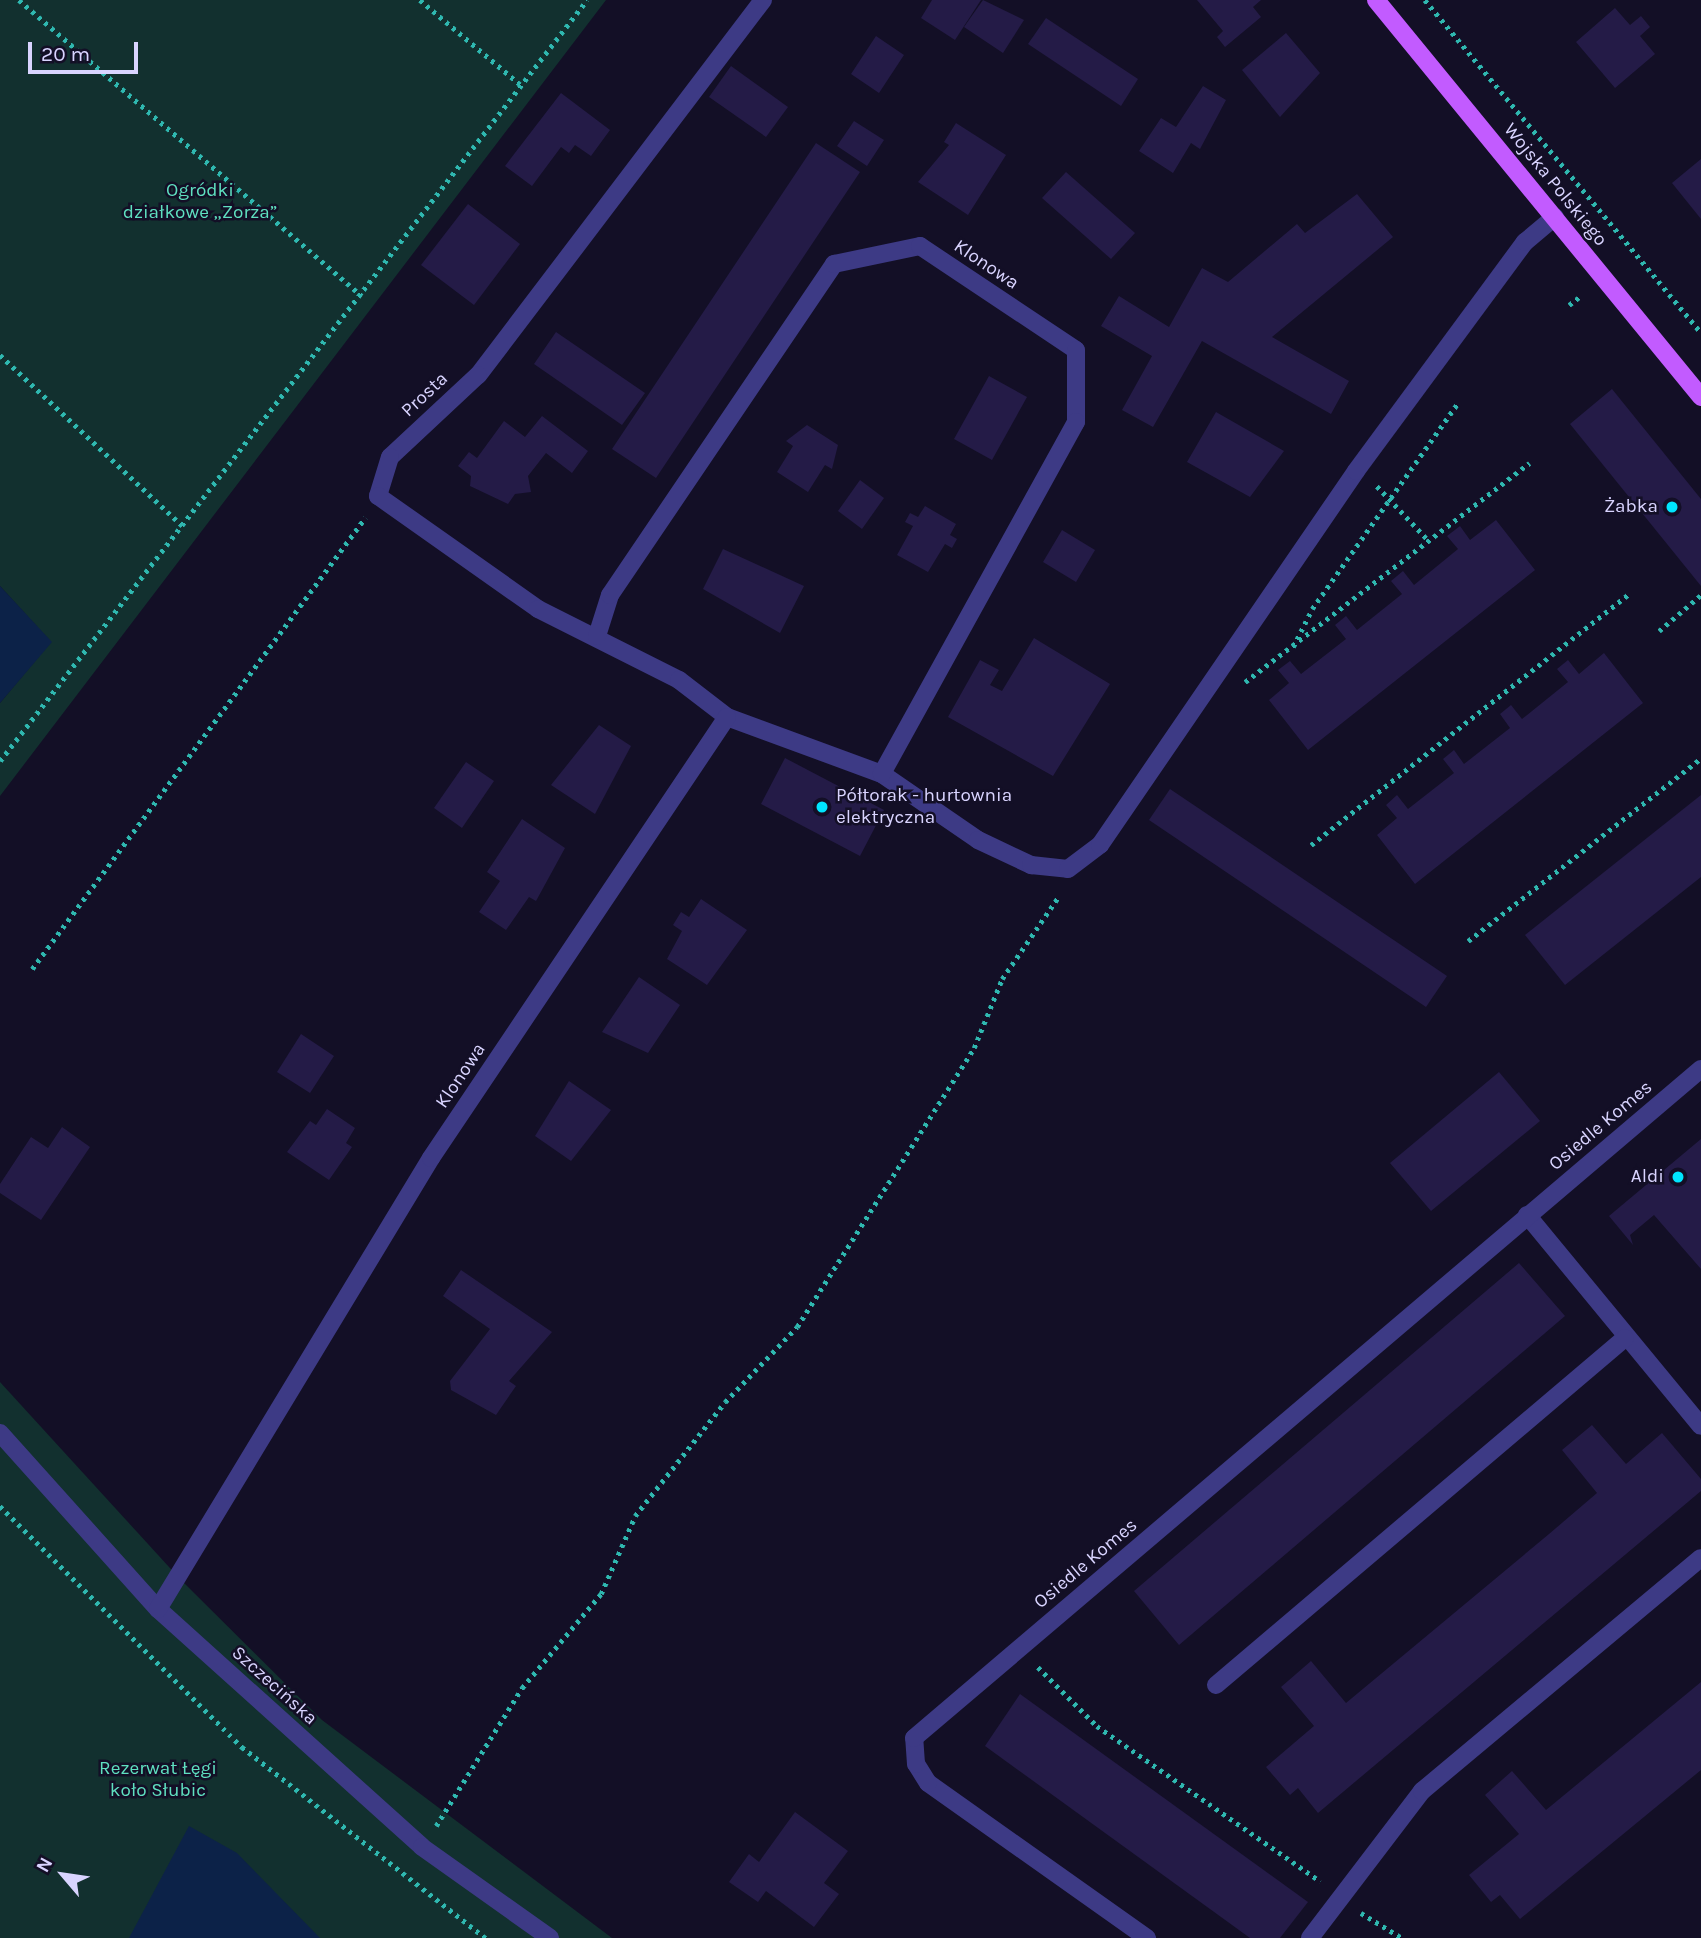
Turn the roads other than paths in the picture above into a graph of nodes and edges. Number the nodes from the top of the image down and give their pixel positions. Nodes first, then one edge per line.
1 (763, 0) edge
2 (1376, 0) edge
3 (1555, 217) junction
4 (1701, 397) edge
5 (597, 636) junction
6 (727, 717) junction
7 (883, 774) junction
8 (1701, 1069) edge
9 (1527, 1215) junction
10 (1625, 1338) junction
11 (1701, 1426) edge
12 (0, 1433) edge
13 (1701, 1558) edge
14 (159, 1609) junction
15 (1216, 1685) dead end
16 (550, 1938) edge
17 (1147, 1938) edge
18 (1310, 1938) edge

1 - 5 street, Prosta
2 - 3 main road, Wojska Polskiego
3 - 4 main road, Wojska Polskiego
3 - 7 street
5 - 6 street
5 - 7 street, Klonowa
6 - 7 street
6 - 14 street, Klonowa
8 - 9 street, Osiedle Komes
9 - 10 street
9 - 17 street, Osiedle Komes
10 - 11 street
10 - 15 street
12 - 14 street, Szczecińska
13 - 18 street
14 - 16 street, Szczecińska

